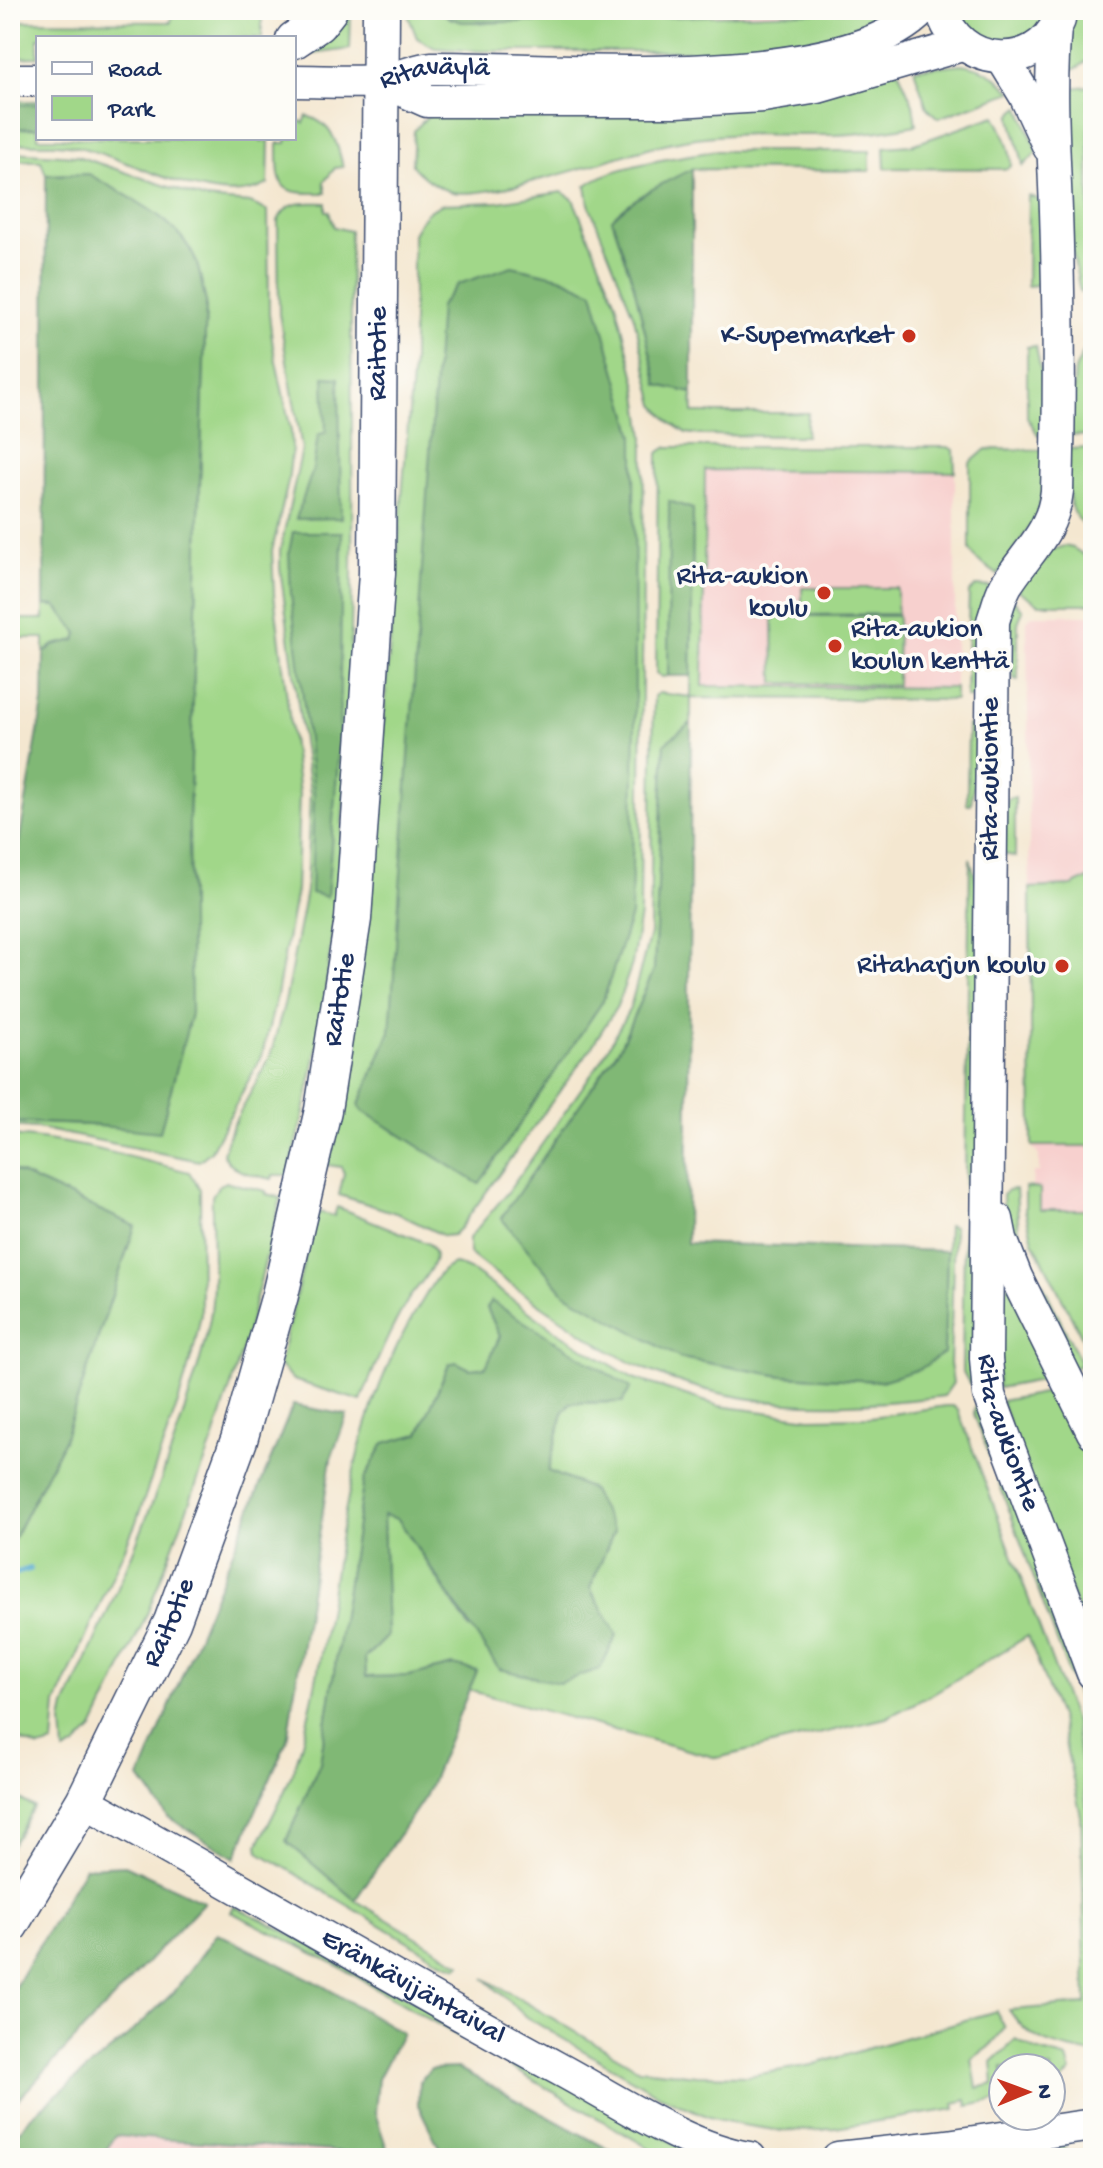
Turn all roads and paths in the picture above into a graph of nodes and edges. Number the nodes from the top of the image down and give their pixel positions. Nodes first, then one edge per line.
1 (329, 10) edge
2 (381, 10) edge
3 (922, 10) edge
4 (942, 10) edge
5 (1059, 19) edge
6 (296, 39) edge
7 (962, 45) junction
8 (1003, 59) junction
9 (10, 80) edge
10 (36, 80) edge
11 (296, 81) edge
12 (382, 81) junction
13 (1052, 154) junction
14 (989, 1181) junction
15 (1093, 1432) edge
16 (1093, 1673) edge
17 (84, 1801) junction
18 (10, 1925) edge
19 (1093, 2125) edge
20 (750, 2158) edge
21 (838, 2158) edge

1 - 6 main road
2 - 12 main road, Raitotie
3 - 12 street, Ritaväylä
4 - 7 street
5 - 8 street
5 - 13 street, Rita-aukiontie
7 - 8 street
7 - 12 street, Ritaväylä
8 - 13 street, Rita-aukiontie
9 - 10 street
11 - 12 street
12 - 17 main road, Raitotie
13 - 14 street, Rita-aukiontie
14 - 15 street, Rita-aukiontie
14 - 16 street, Rita-aukiontie
17 - 18 main road, Raitotie
17 - 20 street, Eränkävijäntaival
19 - 21 street

